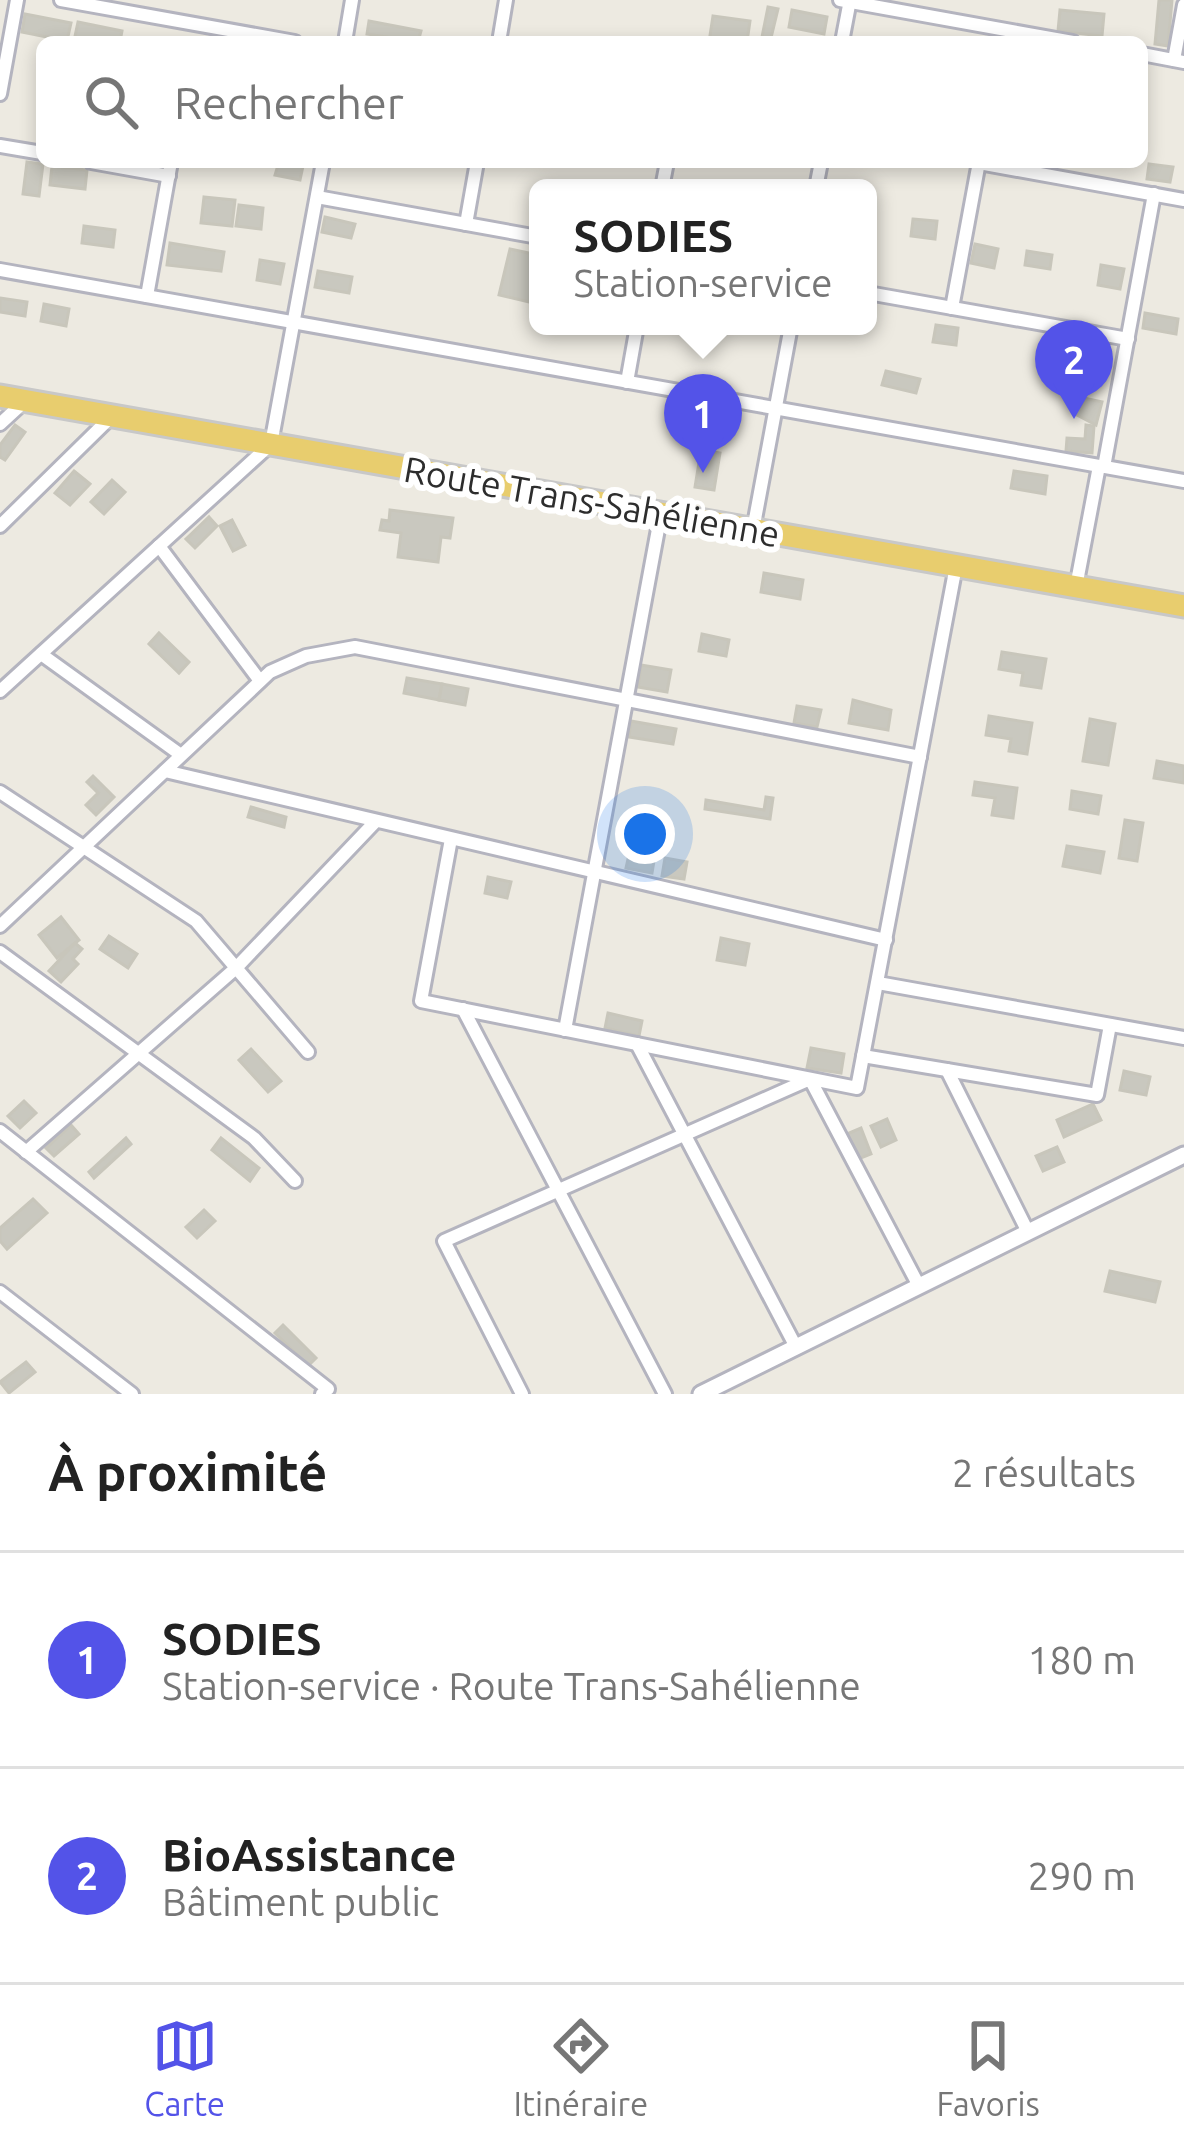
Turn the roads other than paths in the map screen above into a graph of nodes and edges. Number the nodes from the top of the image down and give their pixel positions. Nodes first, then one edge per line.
1 (17, 0) edge
2 (61, 0) edge
3 (352, 0) edge
4 (506, 0) edge
5 (846, 1) edge
6 (1184, 5) edge
7 (196, 24) junction
8 (194, 36) edge
9 (262, 36) edge
10 (346, 36) edge
11 (500, 36) edge
12 (843, 36) edge
13 (1002, 36) edge
14 (1148, 55) edge
15 (1179, 61) edge
16 (0, 94) edge
17 (0, 146) edge
18 (36, 152) edge
19 (322, 168) edge
20 (476, 168) edge
21 (978, 168) edge
22 (1007, 168) edge
23 (170, 169) edge
24 (1154, 194) junction
25 (316, 197) junction
26 (1184, 200) edge
27 (466, 224) junction
28 (529, 235) edge
29 (0, 270) edge
30 (877, 295) edge
31 (147, 296) junction
32 (952, 308) junction
33 (294, 322) junction
34 (635, 335) edge
35 (788, 335) edge
36 (1127, 340) junction
37 (627, 382) junction
38 (0, 396) edge
39 (26, 400) junction
40 (776, 408) junction
41 (112, 416) junction
42 (0, 424) edge
43 (272, 444) junction
44 (1101, 466) junction
45 (1184, 481) edge
46 (662, 513) junction
47 (0, 526) edge
48 (754, 530) junction
49 (159, 547) junction
50 (956, 566) junction
51 (1076, 587) junction
52 (1184, 606) edge
53 (41, 654) junction
54 (260, 680) junction
55 (0, 691) edge
56 (627, 700) junction
57 (181, 755) junction
58 (920, 757) junction
59 (165, 771) junction
60 (0, 792) edge
61 (375, 822) junction
62 (451, 839) junction
63 (82, 848) junction
64 (594, 872) junction
65 (0, 926) edge
66 (886, 940) junction
67 (0, 952) edge
68 (236, 968) junction
69 (878, 983) junction
70 (463, 1010) junction
71 (1110, 1025) junction
72 (565, 1030) junction
73 (1184, 1039) edge
74 (637, 1044) junction
75 (308, 1052) dead end
76 (138, 1053) junction
77 (863, 1056) junction
78 (947, 1070) junction
79 (810, 1078) junction
80 (0, 1131) edge
81 (685, 1134) junction
82 (26, 1152) junction
83 (1184, 1155) edge
84 (295, 1181) dead end
85 (558, 1191) junction
86 (1028, 1232) junction
87 (919, 1286) junction
88 (0, 1292) edge
89 (796, 1347) junction
90 (132, 1394) edge
91 (322, 1394) edge
92 (522, 1394) edge
93 (665, 1394) edge
94 (701, 1394) edge

1 - 16 street
2 - 7 street
3 - 10 street
4 - 11 street
5 - 12 street
5 - 13 street
6 - 15 street
7 - 8 street
7 - 9 street
14 - 15 street
17 - 18 street
19 - 25 street
20 - 27 street
21 - 32 street
22 - 24 street
23 - 31 street
24 - 26 street
24 - 36 street
25 - 27 street
25 - 33 street
27 - 28 street
29 - 31 street
30 - 32 street
31 - 33 street
32 - 36 street
33 - 37 street
33 - 43 street
34 - 37 street
35 - 40 street
36 - 44 street
37 - 40 street
38 - 39 highway, Route Trans-Sahélienne
39 - 41 highway, Route Trans-Sahélienne
39 - 42 street
40 - 44 street
40 - 48 street
41 - 43 highway, Route Trans-Sahélienne
41 - 47 street
43 - 46 highway, Route Trans-Sahélienne
43 - 49 street
44 - 45 street
44 - 51 street
46 - 48 highway, Route Trans-Sahélienne
46 - 56 street
48 - 50 highway, Route Trans-Sahélienne
49 - 53 street
49 - 54 street
50 - 51 highway, Route Trans-Sahélienne
50 - 58 street
51 - 52 highway, Route Trans-Sahélienne
53 - 55 street
53 - 57 street
54 - 56 street
54 - 57 street
56 - 58 street
56 - 64 street
57 - 59 street
58 - 66 street
59 - 61 street
59 - 63 street
60 - 63 street
61 - 62 street
61 - 68 street
62 - 64 street
62 - 70 street
63 - 65 street
63 - 68 street
64 - 66 street
64 - 72 street
66 - 69 street
67 - 76 street
68 - 75 street
68 - 76 street
69 - 71 street
69 - 77 street
70 - 72 street
70 - 85 street
71 - 73 street
71 - 78 street
72 - 74 street
74 - 79 street
74 - 81 street
76 - 82 street
76 - 84 street
77 - 78 street
77 - 79 street
78 - 86 street
79 - 81 street
79 - 87 street
80 - 82 street
81 - 85 street
81 - 89 street
82 - 91 street
83 - 86 street
85 - 92 street
85 - 93 street
86 - 87 street
87 - 89 street
88 - 90 street
89 - 94 street

